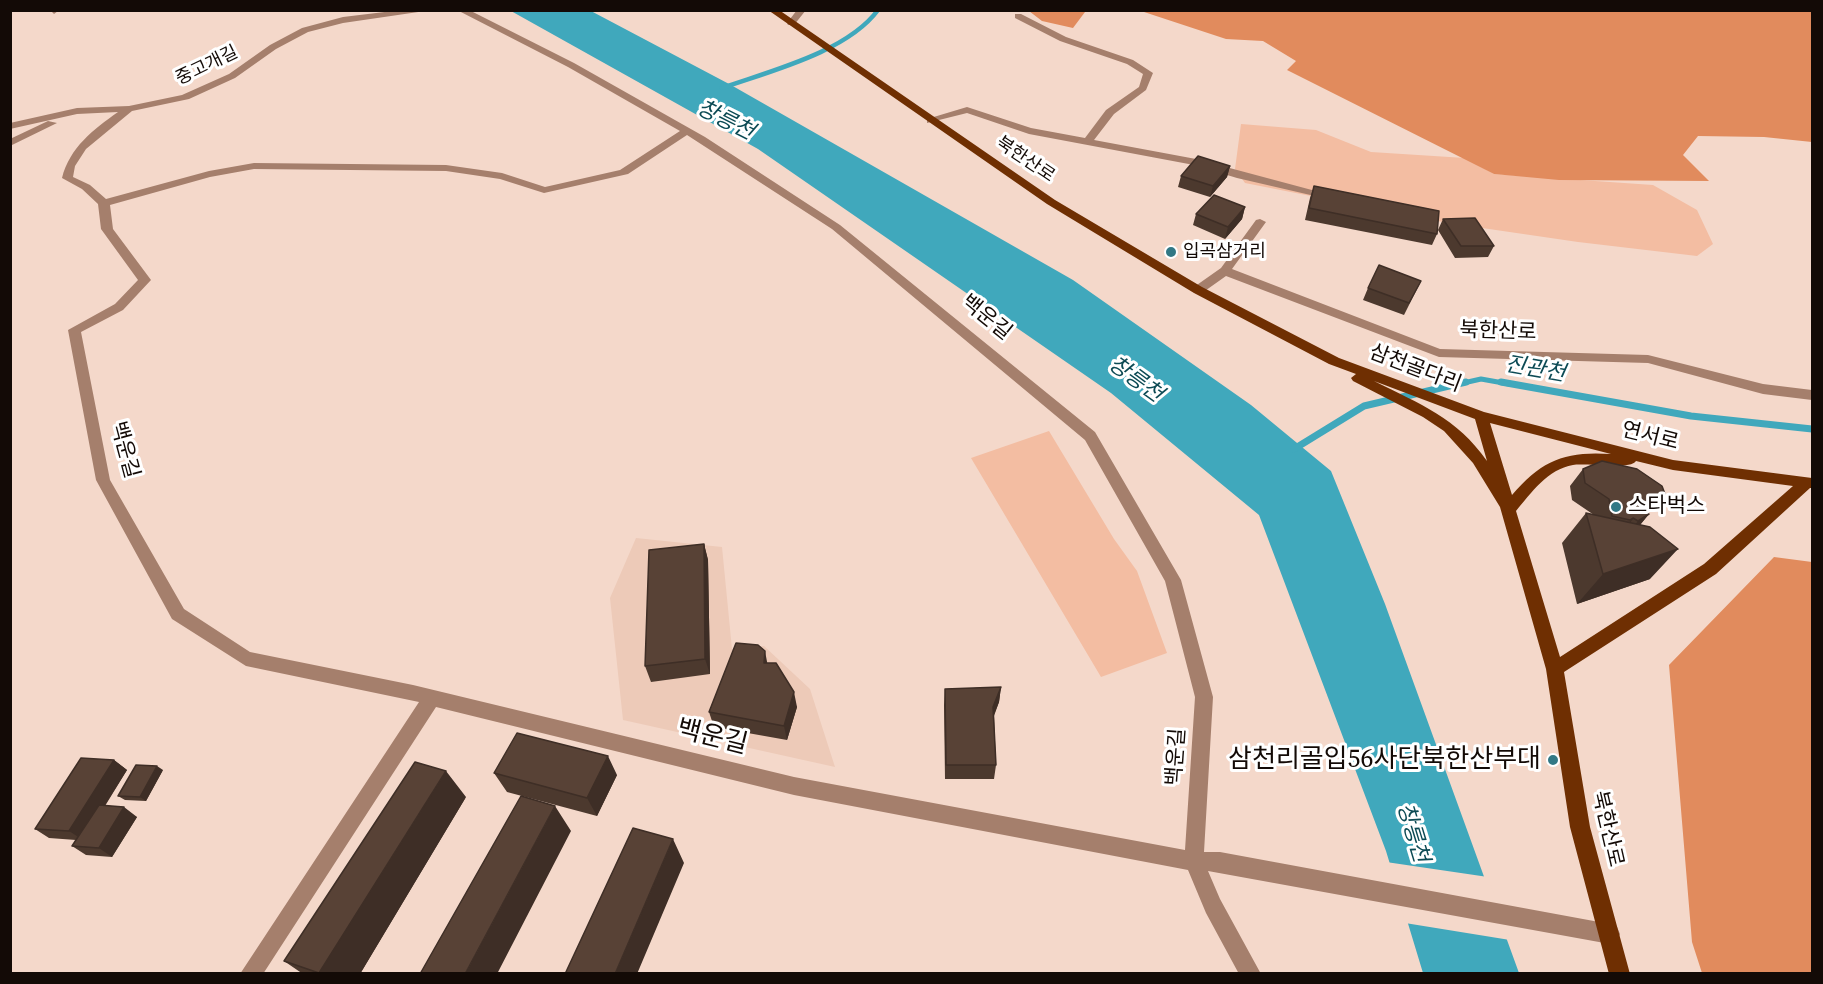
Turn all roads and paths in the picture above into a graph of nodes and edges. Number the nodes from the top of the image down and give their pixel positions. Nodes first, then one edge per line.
1 (428, 10) edge
2 (461, 10) edge
3 (772, 10) edge
4 (802, 10) edge
5 (342, 15) edge
6 (1018, 16) dead end
7 (791, 23) junction
8 (129, 109) junction
9 (77, 111) junction
10 (931, 121) junction
11 (10, 126) edge
12 (687, 131) junction
13 (1088, 141) junction
14 (10, 143) edge
15 (1345, 200) edge
16 (104, 203) junction
17 (1260, 222) dead end
18 (1225, 271) junction
19 (1198, 290) junction
20 (1334, 361) junction
21 (1812, 395) edge
22 (1481, 416) junction
23 (1673, 465) junction
24 (1809, 483) edge
25 (1509, 509) junction
26 (1555, 669) junction
27 (432, 698) junction
28 (1194, 861) junction
29 (1611, 934) junction
30 (250, 974) edge
31 (1251, 974) edge
32 (1620, 974) edge

1 - 5 street, 중고개길
2 - 12 street, 백운길
3 - 7 main road
4 - 7 street
5 - 8 street, 중고개길
6 - 13 street
7 - 10 main road, 북한산로
8 - 9 street, 중고개길
8 - 16 street
9 - 11 street, 중고개길
9 - 14 street, 중고개길
10 - 13 street
10 - 19 main road, 북한산로
12 - 16 street
12 - 28 street, 백운길
13 - 15 street
16 - 27 street, 백운길
17 - 18 street
18 - 19 street
18 - 21 street, 북한산로
19 - 20 main road, 북한산로
20 - 22 main road, 삼천골다리
20 - 25 main road
22 - 23 main road, 연서로
22 - 25 main road, 북한산로
23 - 24 main road, 연서로
23 - 25 main road
24 - 26 main road
25 - 26 main road, 북한산로
26 - 29 main road, 북한산로
27 - 28 street, 백운길
27 - 30 street
28 - 29 street, 백운길
28 - 31 street, 백운길
29 - 32 main road, 북한산로

